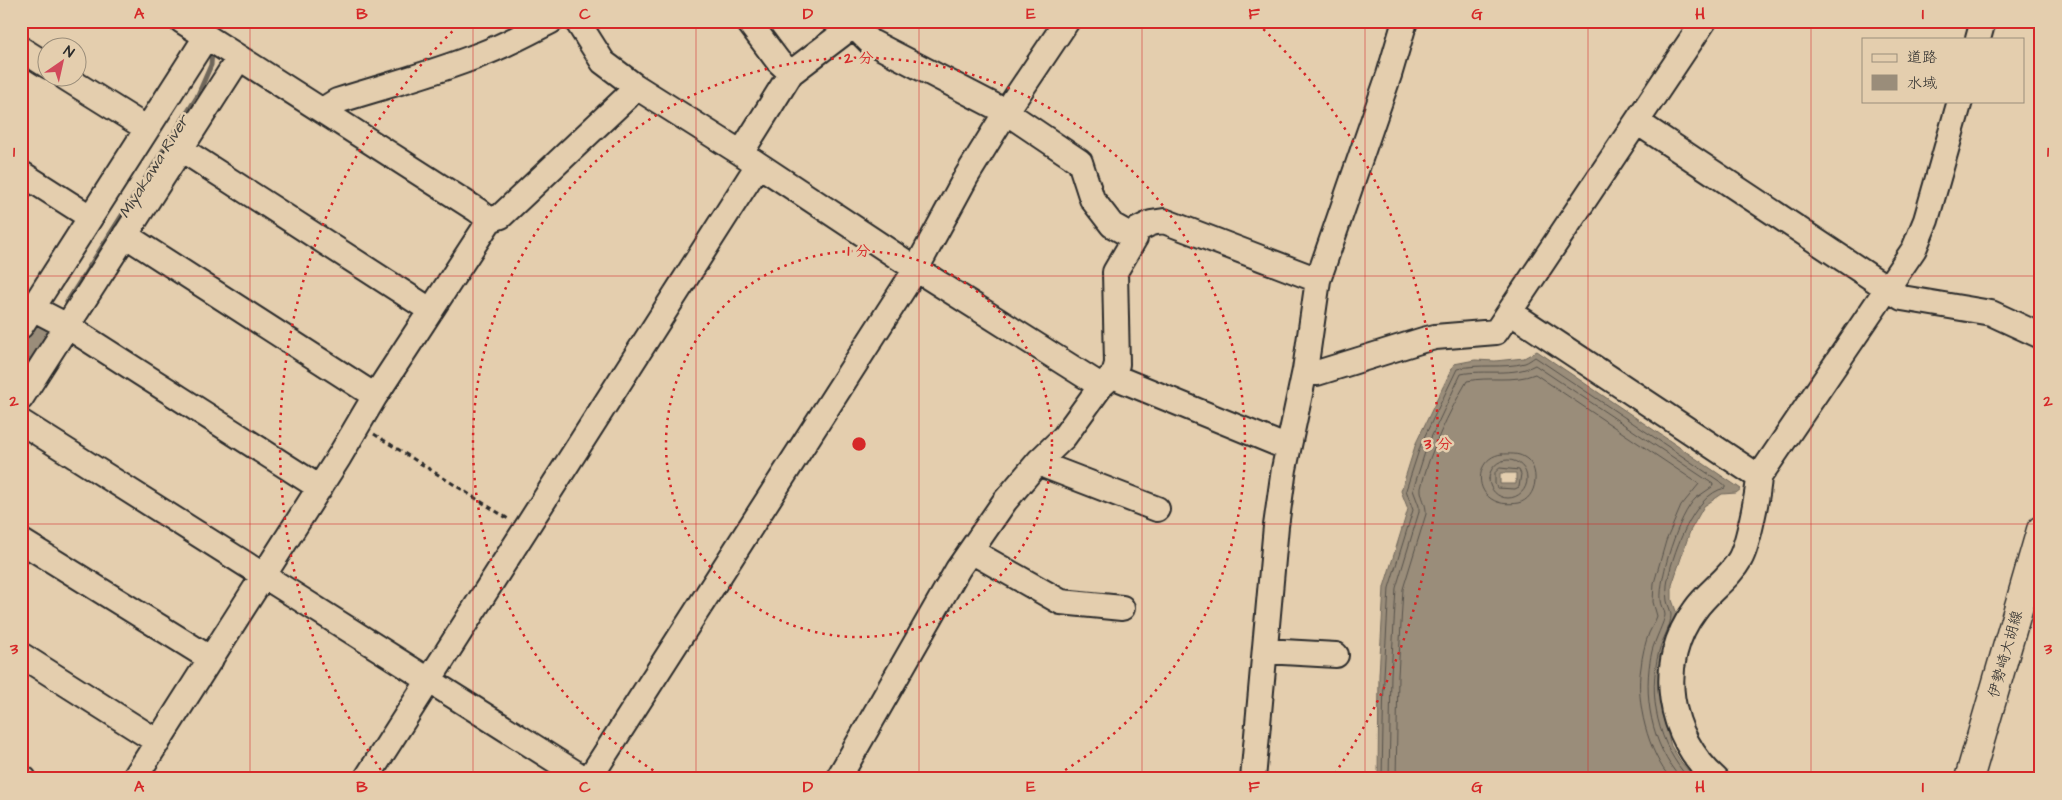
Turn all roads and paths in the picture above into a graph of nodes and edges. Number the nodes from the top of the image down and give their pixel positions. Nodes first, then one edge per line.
1 (182, 21) edge
2 (551, 21) edge
3 (577, 21) edge
4 (748, 21) edge
5 (1066, 21) edge
6 (1405, 21) edge
7 (1704, 21) edge
8 (1983, 21) edge
9 (206, 36) junction
10 (1978, 38) edge
11 (21, 49) edge
12 (239, 58) junction
13 (38, 60) edge
14 (791, 73) junction
15 (635, 86) junction
16 (82, 88) edge
17 (1960, 102) edge
18 (325, 112) junction
19 (1006, 112) junction
20 (1637, 122) junction
21 (146, 128) junction
22 (180, 149) junction
23 (750, 159) junction
24 (21, 173) edge
25 (90, 218) junction
26 (490, 220) junction
27 (125, 236) junction
28 (1135, 238) junction
29 (916, 269) junction
30 (1318, 280) junction
31 (1887, 289) junction
32 (430, 310) junction
33 (25, 312) edge
34 (1510, 312) junction
35 (67, 326) junction
36 (2041, 336) edge
37 (1304, 370) junction
38 (1108, 380) junction
39 (375, 396) junction
40 (21, 398) edge
41 (21, 422) edge
42 (358, 424) junction
43 (1288, 448) junction
44 (1039, 461) junction
45 (1759, 477) junction
46 (320, 488) junction
47 (1157, 509) dead end
48 (526, 529) junction
49 (2041, 530) edge
50 (21, 541) edge
51 (971, 551) junction
52 (263, 576) junction
53 (1122, 608) dead end
54 (1265, 651) junction
55 (21, 655) edge
56 (1336, 655) dead end
57 (211, 659) junction
58 (429, 682) junction
59 (158, 742) junction
60 (134, 779) edge
61 (366, 779) edge
62 (589, 779) edge
63 (838, 779) edge
64 (1253, 779) edge
65 (1716, 779) edge
66 (1969, 779) edge

1 - 9 street
2 - 18 street
3 - 15 street
4 - 14 street
5 - 19 street
6 - 30 street
7 - 20 street
8 - 10 street
9 - 12 street
9 - 21 street
11 - 13 street
12 - 18 street
12 - 22 street
14 - 19 street
14 - 23 street
15 - 23 street
15 - 26 street
16 - 21 street
17 - 31 street
18 - 26 street
19 - 28 street
19 - 29 street
20 - 31 street
20 - 34 street
21 - 25 street
22 - 27 street
22 - 32 street
23 - 29 street
23 - 48 street
24 - 25 street
25 - 33 street
26 - 32 street
27 - 35 street
27 - 39 street
28 - 30 street
28 - 38 street
29 - 38 street
29 - 62 street
30 - 37 street
31 - 36 street
31 - 45 street
32 - 39 street
33 - 35 street
34 - 37 street
34 - 45 street
35 - 40 street
35 - 46 street
37 - 43 street
38 - 43 street
38 - 44 street
39 - 42 street
41 - 52 street
42 - 46 street
42 - 48 path
43 - 54 street
44 - 47 street
44 - 51 street
45 - 65 street
46 - 52 street
48 - 58 street
49 - 66 main road, 伊勢崎大胡線
50 - 57 street
51 - 53 street
51 - 63 street
52 - 57 street
52 - 58 street
54 - 56 street
54 - 64 street
55 - 59 street
57 - 59 street
58 - 61 street
58 - 62 street
59 - 60 street

